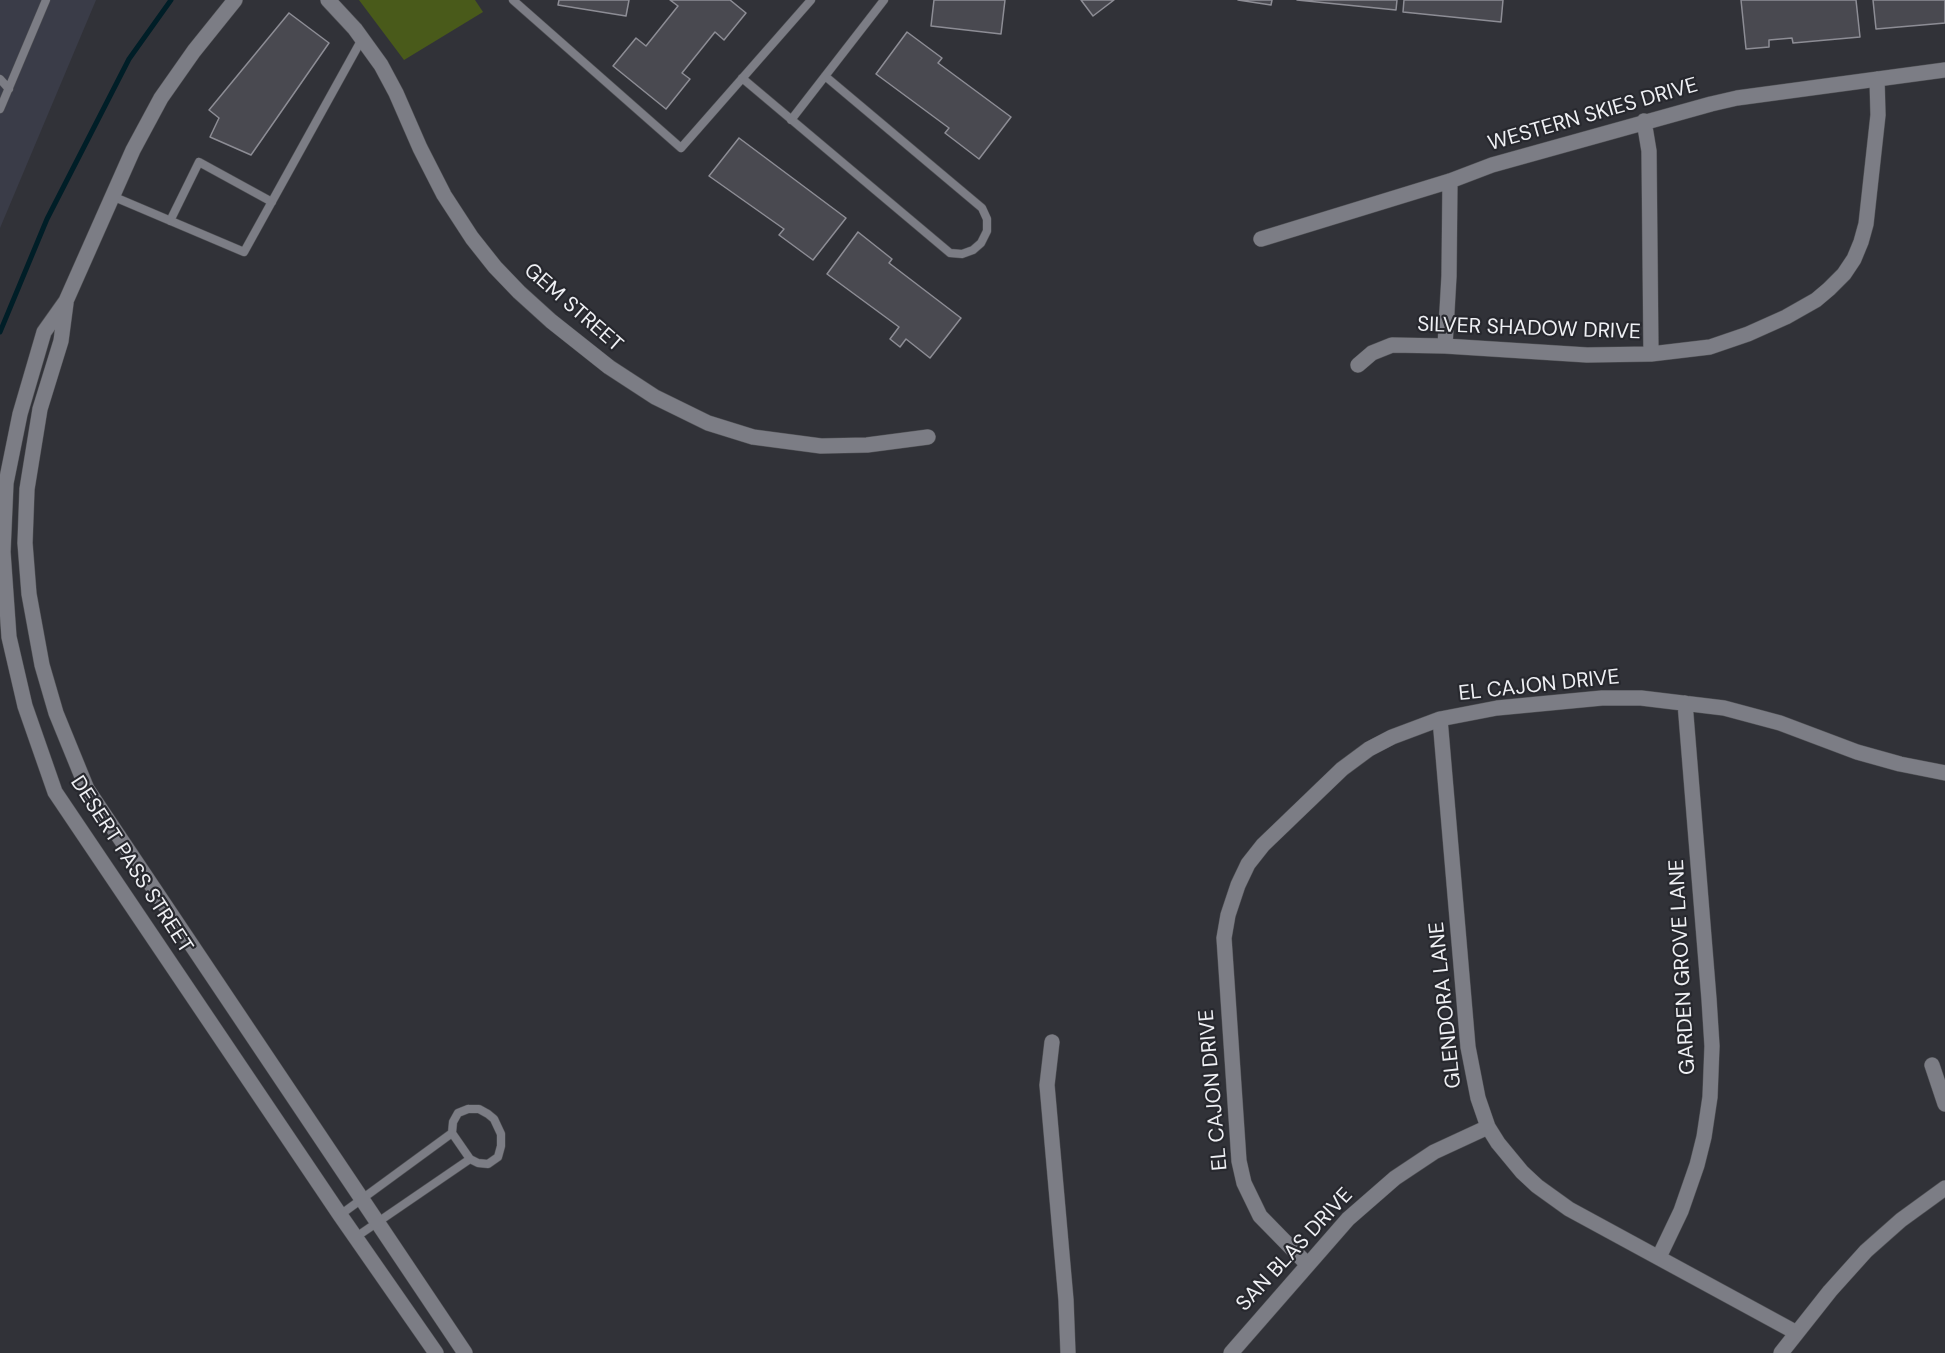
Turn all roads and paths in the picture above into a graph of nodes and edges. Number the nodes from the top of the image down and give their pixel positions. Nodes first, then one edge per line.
1 (46, 0) edge
2 (236, 0) edge
3 (328, 0) edge
4 (513, 0) edge
5 (811, 0) edge
6 (885, 0) edge
7 (362, 39) junction
8 (1945, 70) edge
9 (825, 76) junction
10 (742, 78) junction
11 (0, 79) edge
12 (1877, 79) junction
13 (9, 89) junction
14 (0, 110) edge
15 (791, 120) junction
16 (1644, 121) junction
17 (1450, 181) junction
18 (112, 196) junction
19 (272, 202) junction
20 (170, 221) junction
21 (1261, 239) dead end
22 (66, 301) junction
23 (1445, 346) junction
24 (1651, 354) junction
25 (1358, 365) dead end
26 (928, 436) dead end
27 (1685, 703) junction
28 (1440, 719) junction
29 (1945, 773) edge
30 (87, 789) junction
31 (64, 805) junction
32 (1052, 1042) dead end
33 (1932, 1065) dead end
34 (1945, 1104) edge
35 (1488, 1127) junction
36 (452, 1133) junction
37 (470, 1159) junction
38 (1945, 1188) edge
39 (361, 1199) junction
40 (340, 1215) junction
41 (377, 1223) junction
42 (356, 1237) junction
43 (1659, 1257) junction
44 (1306, 1264) junction
45 (1797, 1333) junction
46 (436, 1353) edge
47 (465, 1353) edge
48 (1068, 1353) edge
49 (1231, 1353) edge
50 (1781, 1353) edge

1 - 13 lane
2 - 18 street, DESERT PASS STREET
3 - 7 street, GEM STREET
4 - 10 lane
5 - 10 lane
6 - 9 lane
7 - 19 lane
7 - 26 street, GEM STREET
8 - 12 street, WESTERN SKIES DRIVE
9 - 15 lane
9 - 15 lane
10 - 15 lane
11 - 13 lane
12 - 16 street, WESTERN SKIES DRIVE
12 - 24 street, SILVER SHADOW DRIVE
13 - 14 lane
16 - 17 street, WESTERN SKIES DRIVE
16 - 24 street
17 - 21 street, WESTERN SKIES DRIVE
17 - 23 street
18 - 20 lane
18 - 22 street, DESERT PASS STREET
19 - 20 lane
19 - 20 lane
22 - 30 street, DESERT PASS STREET
22 - 31 street, DESERT PASS STREET
23 - 24 street, SILVER SHADOW DRIVE
23 - 25 street, SILVER SHADOW DRIVE
27 - 28 street, EL CAJON DRIVE
27 - 29 street, EL CAJON DRIVE
27 - 43 street, GARDEN GROVE LANE
28 - 35 street, GLENDORA LANE
28 - 44 street, EL CAJON DRIVE
30 - 31 street
30 - 39 street, DESERT PASS STREET
31 - 40 street, DESERT PASS STREET
32 - 48 street
33 - 34 street
35 - 43 street, GLENDORA LANE
35 - 44 street, SAN BLAS DRIVE
36 - 37 lane
36 - 37 lane
36 - 39 lane
37 - 41 lane
38 - 45 street
39 - 40 lane
39 - 41 street, DESERT PASS STREET
40 - 42 street, DESERT PASS STREET
41 - 42 lane
41 - 47 street, DESERT PASS STREET
42 - 46 street, DESERT PASS STREET
43 - 45 street, GLENDORA LANE
44 - 49 street, SAN BLAS DRIVE
45 - 50 street

